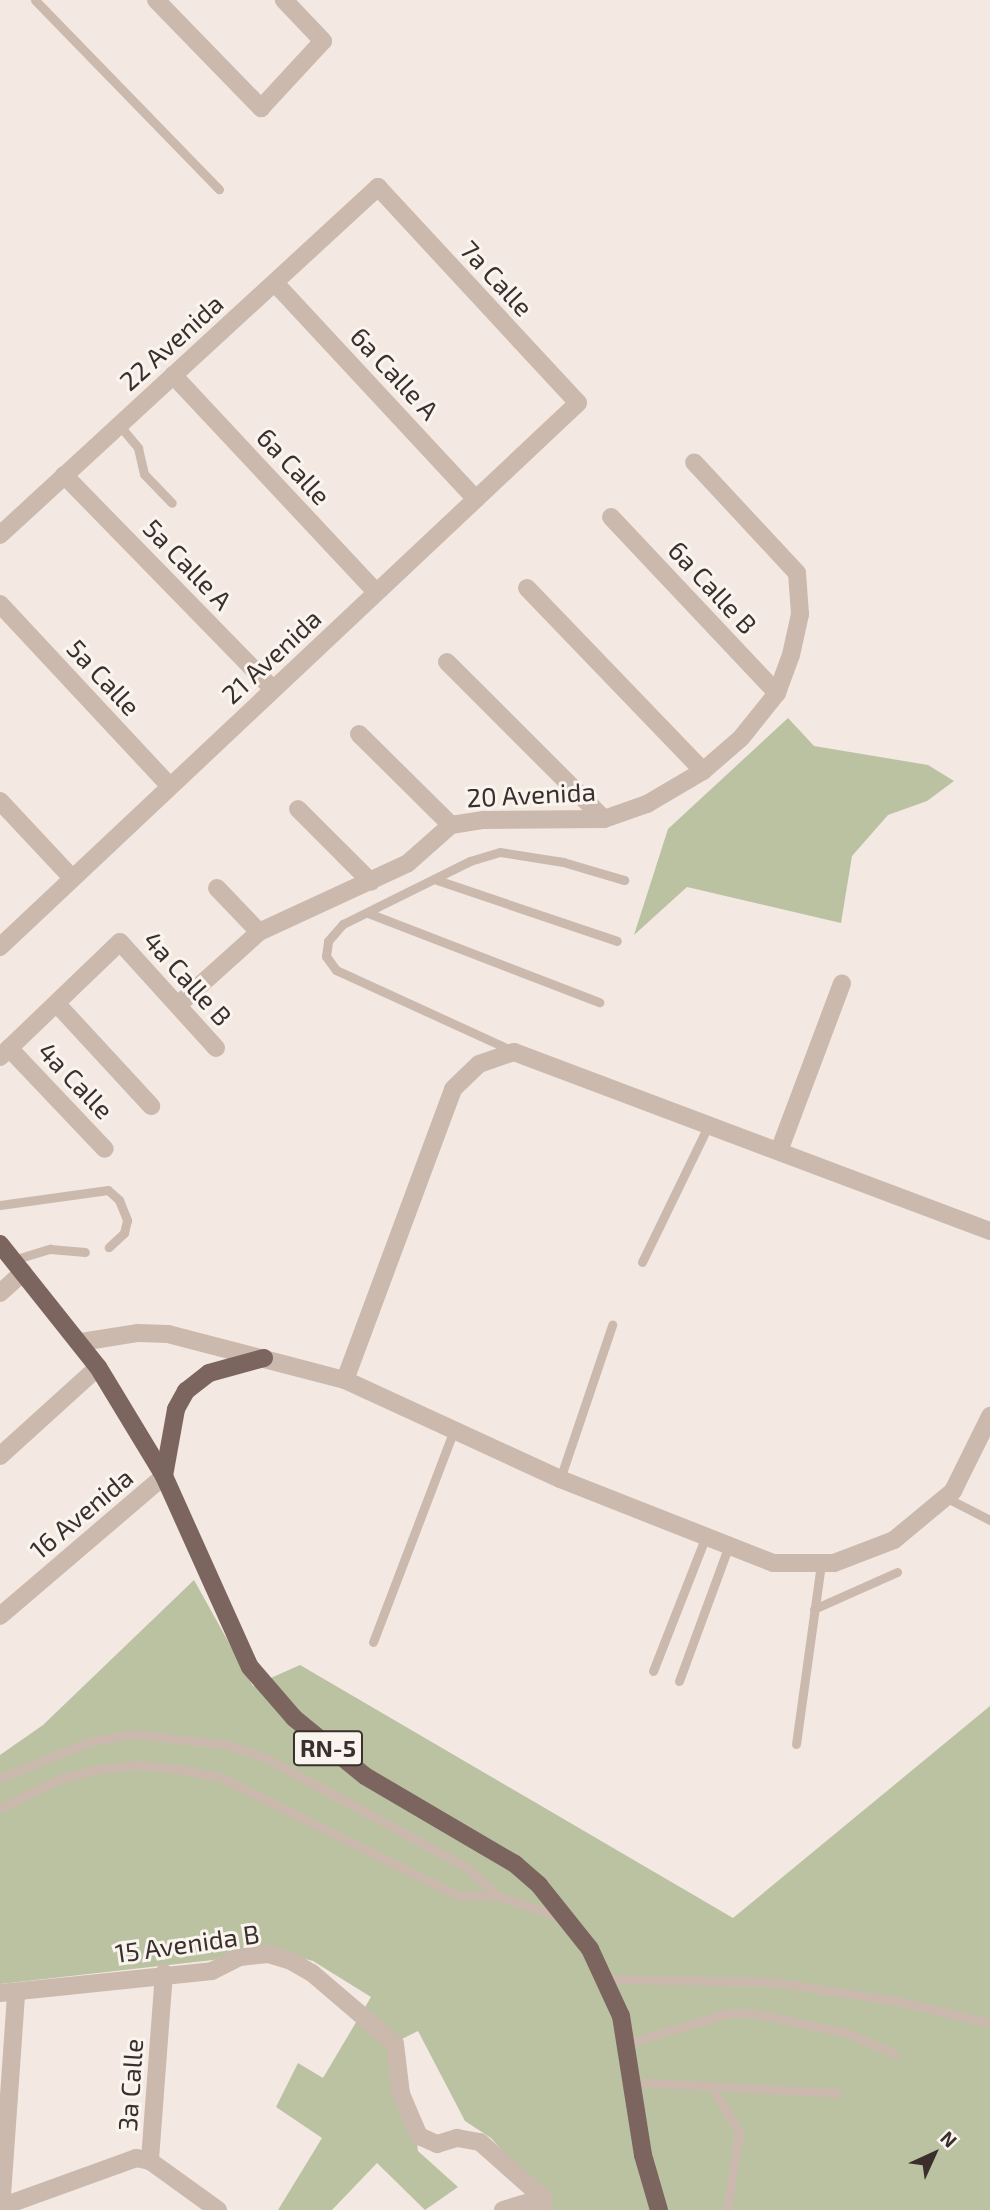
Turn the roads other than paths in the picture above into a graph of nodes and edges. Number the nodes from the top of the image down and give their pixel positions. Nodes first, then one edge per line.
1 (35, 0) edge
2 (156, 0) edge
3 (284, 0) edge
4 (378, 187) joint
5 (219, 189) dead end
6 (275, 283) junction
7 (173, 375) junction
8 (578, 404) joint
9 (119, 425) junction
10 (694, 462) dead end
11 (64, 475) junction
12 (476, 499) junction
13 (172, 503) dead end
14 (611, 517) dead end
15 (0, 535) edge
16 (527, 588) dead end
17 (376, 592) junction
18 (0, 604) edge
19 (447, 662) dead end
20 (273, 689) junction
21 (777, 693) junction
22 (359, 734) dead end
23 (703, 771) junction
24 (170, 786) junction
25 (0, 801) edge
26 (298, 809) dead end
27 (604, 819) junction
28 (451, 825) junction
29 (72, 877) junction
30 (434, 879) junction
31 (624, 880) dead end
32 (371, 882) junction
33 (217, 888) dead end
34 (368, 913) junction
35 (259, 932) junction
36 (617, 941) dead end
37 (0, 947) edge
38 (842, 983) dead end
39 (599, 1002) dead end
40 (57, 1003) junction
41 (178, 1005) junction
42 (216, 1048) dead end
43 (5, 1052) edge
44 (514, 1052) junction
45 (151, 1106) dead end
46 (709, 1124) junction
47 (105, 1149) dead end
48 (779, 1151) junction
49 (0, 1205) edge
50 (990, 1231) edge
51 (0, 1244) edge
52 (109, 1247) dead end
53 (85, 1252) dead end
54 (642, 1262) dead end
55 (18, 1266) junction
56 (0, 1293) edge
57 (611, 1325) dead end
58 (81, 1342) junction
59 (264, 1358) junction
60 (98, 1367) junction
61 (345, 1380) junction
62 (990, 1416) edge
63 (454, 1430) junction
64 (0, 1456) edge
65 (164, 1476) junction
66 (560, 1479) junction
67 (945, 1497) junction
68 (990, 1520) edge
69 (705, 1536) junction
70 (729, 1545) junction
71 (821, 1563) junction
72 (897, 1572) dead end
73 (814, 1609) junction
74 (0, 1616) edge
75 (373, 1642) dead end
76 (653, 1671) dead end
77 (679, 1681) dead end
78 (796, 1744) dead end
79 (0, 1778) edge
80 (0, 1808) edge
81 (498, 1896) junction
82 (568, 1920) junction
83 (164, 1973) junction
84 (607, 1979) junction
85 (8, 1994) edge
86 (990, 2023) edge
87 (626, 2044) junction
88 (895, 2054) dead end
89 (632, 2082) junction
90 (710, 2086) junction
91 (837, 2093) dead end
92 (150, 2161) junction
93 (543, 2204) edge
94 (1, 2209) edge
95 (218, 2210) edge
96 (503, 2210) edge
97 (659, 2210) edge
98 (727, 2210) edge

1 - 5 lane
2 - 3 street
4 - 6 street, 22 Avenida
4 - 8 street, 7a Calle
6 - 7 street, 22 Avenida
6 - 12 street, 6a Calle A
7 - 9 street, 22 Avenida
7 - 17 street, 6a Calle
8 - 12 street, 21 Avenida
9 - 11 street, 22 Avenida
9 - 13 lane
10 - 21 street, 20 Avenida
11 - 15 street, 22 Avenida
11 - 20 street, 5a Calle A
12 - 17 street, 21 Avenida
14 - 21 street, 6a Calle B
16 - 23 street
17 - 20 street, 21 Avenida
18 - 24 street, 5a Calle
19 - 27 street
20 - 24 street, 21 Avenida
21 - 23 street, 20 Avenida
22 - 28 street
23 - 27 street, 20 Avenida
24 - 29 street, 21 Avenida
25 - 29 street
26 - 32 street
27 - 28 street, 20 Avenida
28 - 32 street, 20 Avenida
29 - 37 street, 21 Avenida
30 - 31 lane
30 - 34 lane
30 - 36 lane
32 - 35 street, 20 Avenida
33 - 35 street
34 - 39 lane
34 - 44 lane
35 - 41 street, 20 Avenida
38 - 48 street
40 - 41 street, 4a Calle B
40 - 43 street
40 - 45 street
41 - 42 street, 4a Calle B
43 - 47 street, 4a Calle
44 - 46 street
44 - 61 street
46 - 48 street
46 - 54 lane
48 - 50 street
49 - 52 lane
51 - 55 main road, RN-5
53 - 55 lane
55 - 56 street
55 - 58 main road, RN-5
57 - 66 lane
58 - 59 street
58 - 60 main road, RN-5
59 - 61 street
59 - 65 main road
60 - 64 street
60 - 65 main road, RN-5
61 - 63 street
62 - 67 street
63 - 66 street
63 - 75 lane
65 - 74 street, 16 Avenida
65 - 82 main road, RN-5
66 - 69 street
67 - 68 lane
67 - 71 street
69 - 70 street
69 - 76 lane
70 - 71 street
70 - 77 lane
71 - 73 lane
72 - 73 lane
73 - 78 lane
79 - 81 lane
80 - 81 lane
81 - 82 lane
82 - 84 main road, RN-5
83 - 85 street, 15 Avenida B
83 - 92 street, 3a Calle
83 - 93 street, 15 Avenida B
84 - 86 lane
84 - 87 main road, RN-5
85 - 94 street
87 - 88 lane
87 - 89 main road, RN-5
89 - 90 lane
89 - 97 main road, RN-5
90 - 91 lane
90 - 98 lane
92 - 94 street
92 - 95 street, 3a Calle
93 - 96 street

